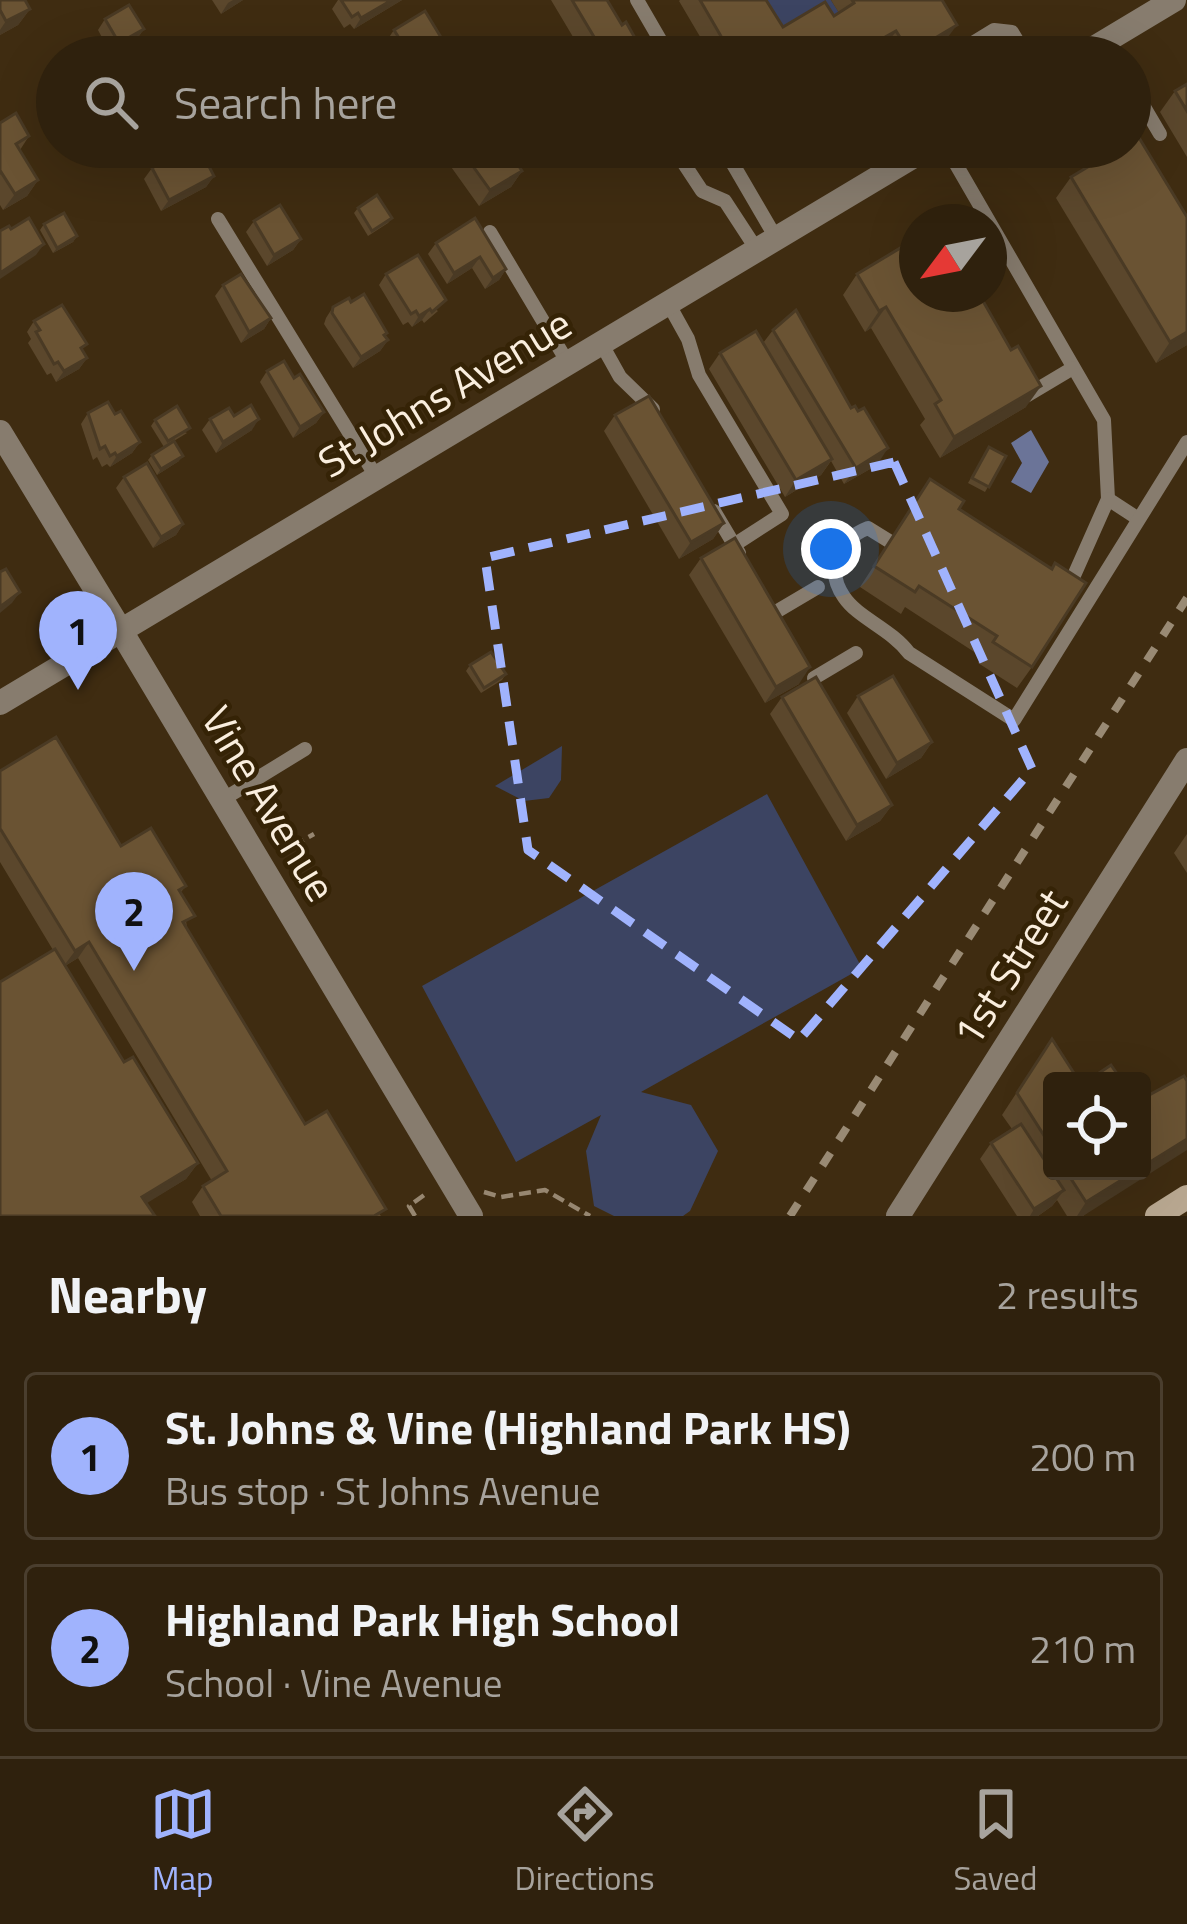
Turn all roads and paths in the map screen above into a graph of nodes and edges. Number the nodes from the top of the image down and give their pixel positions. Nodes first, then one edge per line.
1 (637, 0) edge
2 (1174, 0) edge
3 (658, 36) edge
4 (986, 36) edge
5 (1014, 36) edge
6 (1127, 36) edge
7 (1151, 119) edge
8 (1160, 134) dead end
9 (687, 168) edge
10 (733, 168) edge
11 (875, 168) edge
12 (958, 168) edge
13 (218, 219) dead end
14 (490, 232) edge
15 (767, 244) junction
16 (668, 303) junction
17 (601, 344) junction
18 (568, 363) junction
19 (1073, 368) junction
20 (1022, 398) edge
21 (662, 425) edge
22 (0, 432) edge
23 (1187, 442) edge
24 (377, 478) junction
25 (1108, 499) junction
26 (710, 505) edge
27 (1137, 518) junction
28 (889, 542) edge
29 (734, 545) junction
30 (744, 562) edge
31 (818, 586) dead end
32 (764, 596) edge
33 (1064, 599) edge
34 (774, 613) junction
35 (784, 629) edge
36 (121, 631) junction
37 (856, 653) dead end
38 (804, 662) edge
39 (0, 703) edge
40 (304, 749) dead end
41 (1187, 760) edge
42 (222, 800) junction
43 (314, 833) dead end
44 (293, 846) dead end
45 (434, 1189) dead end
46 (501, 1197) dead end
47 (1187, 1197) edge
48 (415, 1216) edge
49 (471, 1216) edge
50 (590, 1216) edge
51 (898, 1216) edge
52 (1156, 1216) edge

1 - 3 lane
2 - 6 street
4 - 5 lane
7 - 8 lane
9 - 15 lane
10 - 15 lane
11 - 15 street, St Johns Avenue
12 - 19 lane
13 - 24 lane
14 - 18 lane
15 - 16 street, St Johns Avenue
16 - 17 street, St Johns Avenue
16 - 29 lane
17 - 18 street, St Johns Avenue
17 - 21 lane
18 - 24 street, St Johns Avenue
19 - 20 lane
19 - 25 lane
22 - 36 street, Vine Avenue
23 - 27 lane
24 - 36 street, St Johns Avenue
25 - 27 lane
25 - 33 lane
26 - 29 lane
27 - 28 lane
29 - 30 lane
31 - 34 lane
32 - 34 lane
34 - 35 lane
36 - 39 street, St Johns Avenue
36 - 42 street, Vine Avenue
37 - 38 lane
40 - 42 lane
41 - 51 street, 1st Street
42 - 49 street, Vine Avenue
43 - 44 path
45 - 48 path
46 - 50 path
47 - 52 main road

